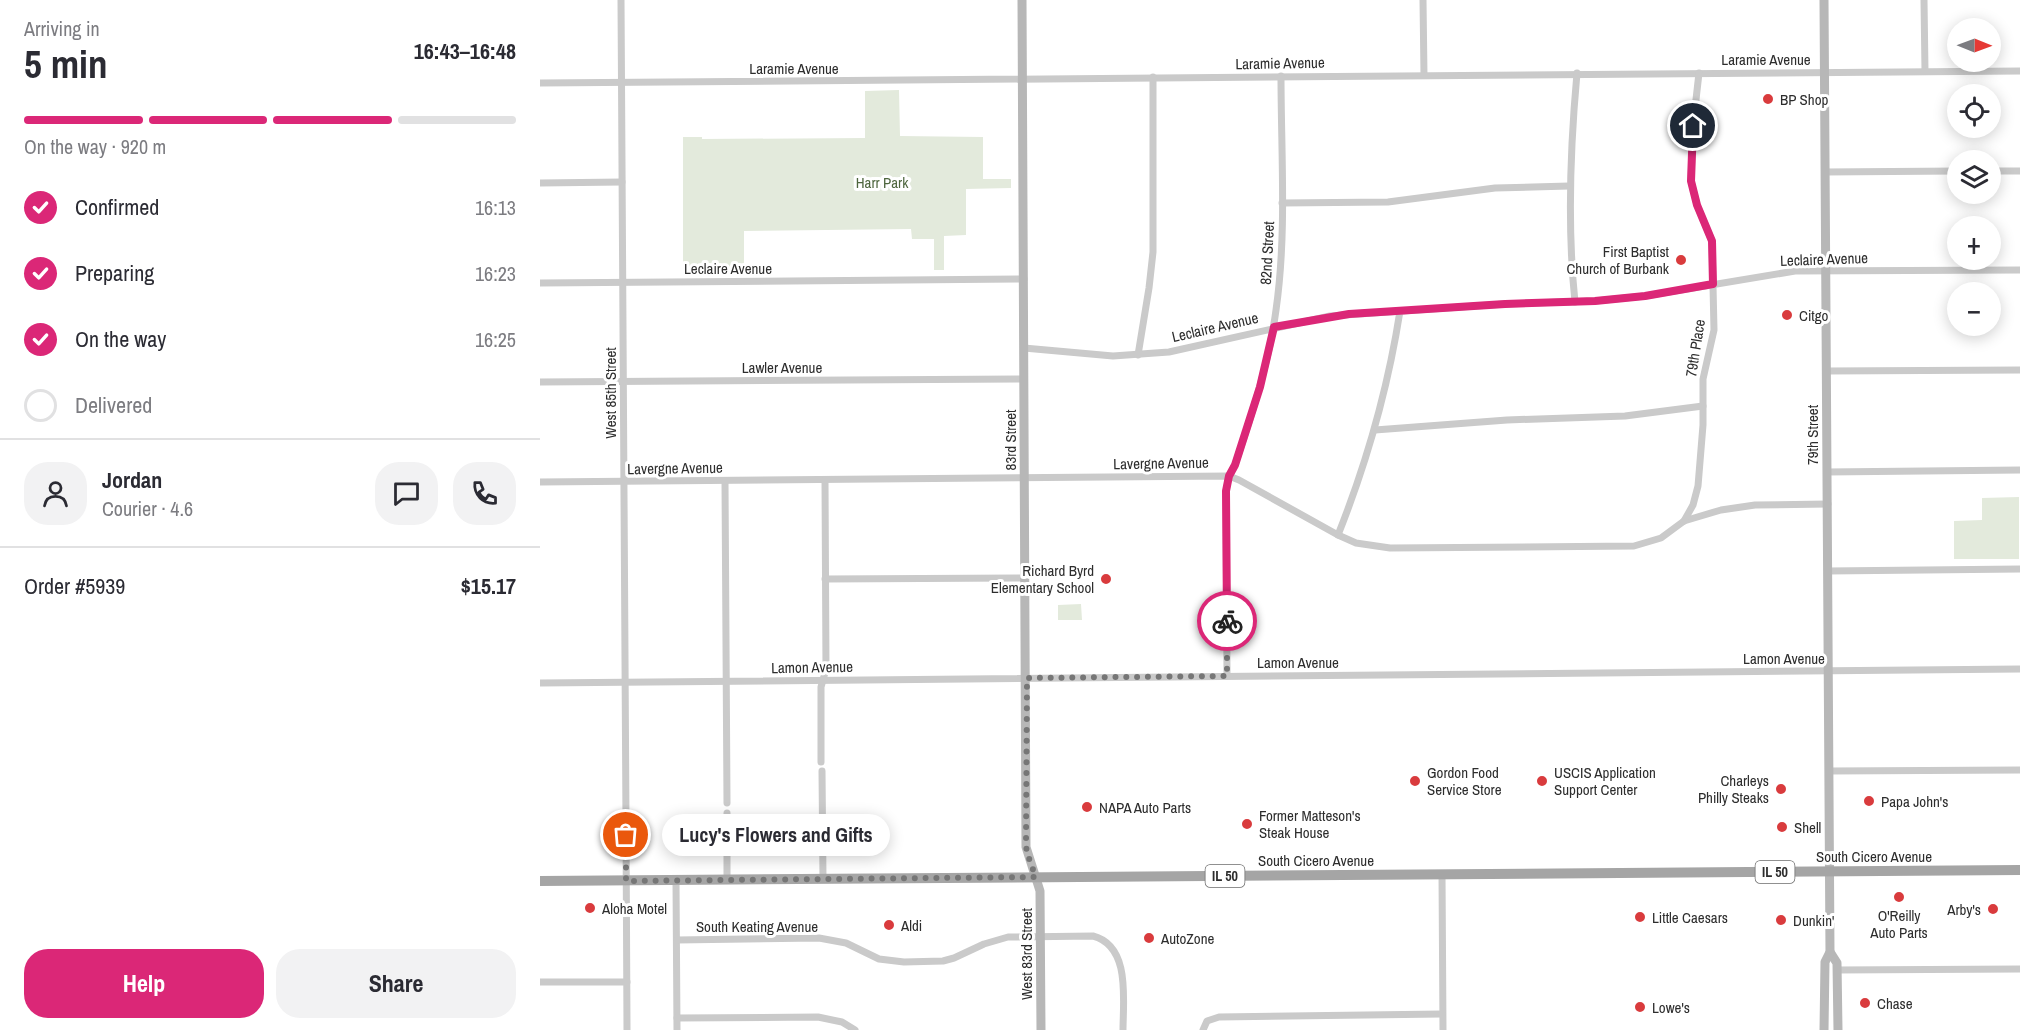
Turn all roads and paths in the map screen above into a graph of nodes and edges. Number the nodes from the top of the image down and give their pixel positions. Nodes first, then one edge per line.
1 (621, 0) edge
2 (1022, 0) edge
3 (1423, 0) edge
4 (1824, 0) edge
5 (1924, 0) edge
6 (1925, 71) junction
7 (2020, 71) edge
8 (1824, 72) junction
9 (1699, 73) junction
10 (1577, 74) junction
11 (1424, 75) junction
12 (1281, 76) junction
13 (1153, 77) junction
14 (1023, 79) junction
15 (622, 82) junction
16 (540, 83) edge
17 (1947, 171) edge
18 (2001, 171) edge
19 (2020, 171) edge
20 (1825, 172) junction
21 (622, 182) junction
22 (540, 183) edge
23 (1569, 186) junction
24 (1282, 203) junction
25 (2020, 270) edge
26 (1826, 271) junction
27 (1024, 279) junction
28 (623, 282) junction
29 (540, 283) edge
30 (1713, 284) junction
31 (1575, 302) junction
32 (1400, 310) junction
33 (1274, 327) junction
34 (1024, 348) junction
35 (1138, 355) junction
36 (2020, 370) edge
37 (1827, 371) junction
38 (1024, 378) junction
39 (624, 381) junction
40 (540, 382) edge
41 (1703, 406) junction
42 (1375, 430) junction
43 (2020, 470) edge
44 (1827, 472) junction
45 (1229, 476) junction
46 (1025, 478) junction
47 (825, 480) junction
48 (725, 481) junction
49 (540, 482) edge
50 (624, 482) junction
51 (1828, 504) junction
52 (1684, 522) junction
53 (1338, 535) junction
54 (2020, 569) edge
55 (1828, 571) junction
56 (1025, 578) junction
57 (825, 579) junction
58 (2020, 669) edge
59 (1829, 671) junction
60 (1227, 676) junction
61 (1027, 678) junction
62 (726, 681) junction
63 (823, 681) junction
64 (626, 682) junction
65 (540, 683) edge
66 (822, 762) dead end
67 (2020, 770) edge
68 (822, 771) dead end
69 (1830, 771) junction
70 (727, 803) dead end
71 (727, 813) dead end
72 (2020, 870) edge
73 (1830, 871) junction
74 (1442, 874) junction
75 (1036, 877) junction
76 (823, 879) junction
77 (727, 880) junction
78 (540, 881) edge
79 (626, 881) junction
80 (676, 881) junction
81 (1041, 936) junction
82 (677, 940) junction
83 (1830, 952) junction
84 (2020, 969) edge
85 (1837, 970) junction
86 (540, 982) edge
87 (627, 982) junction
88 (1442, 1014) junction
89 (677, 1018) junction
90 (627, 1030) edge
91 (678, 1030) edge
92 (855, 1030) edge
93 (1041, 1030) edge
94 (1123, 1030) edge
95 (1203, 1030) edge
96 (1443, 1030) edge
97 (1824, 1030) edge
98 (1838, 1030) edge

1 - 15 street, West 85th Street
2 - 14 main road, 83rd Street
3 - 11 street
4 - 8 main road, 79th Street
5 - 6 street
6 - 7 street, Laramie Avenue
6 - 8 street, Laramie Avenue
8 - 9 street, Laramie Avenue
8 - 20 main road, 79th Street
9 - 10 street, Laramie Avenue
9 - 30 street, 79th Place
10 - 11 street, Laramie Avenue
10 - 23 street
11 - 12 street, Laramie Avenue
12 - 13 street, Laramie Avenue
12 - 24 street, 82nd Street
13 - 14 street, Laramie Avenue
13 - 35 street
14 - 15 street, Laramie Avenue
14 - 27 main road, 83rd Street
15 - 16 street, Laramie Avenue
15 - 21 street, West 85th Street
17 - 20 street
18 - 19 street
20 - 26 main road, 79th Street
21 - 22 street
21 - 28 street, West 85th Street
23 - 24 street
23 - 31 street
24 - 33 street, 82nd Street
25 - 26 street, Leclaire Avenue
26 - 30 street, Leclaire Avenue
26 - 37 main road, 79th Street
27 - 28 street, Leclaire Avenue
27 - 34 main road, 83rd Street
28 - 29 street, Leclaire Avenue
28 - 39 street, West 85th Street
30 - 31 street, Leclaire Avenue
30 - 41 street, 79th Place
31 - 32 street, Leclaire Avenue
32 - 33 street, Leclaire Avenue
32 - 42 street
33 - 35 street, Leclaire Avenue
33 - 45 street, 82nd Street
34 - 35 street, Leclaire Avenue
34 - 38 main road, 83rd Street
36 - 37 street
37 - 44 main road, 79th Street
38 - 39 street, Lawler Avenue
38 - 46 main road, 83rd Street
39 - 40 street, Lawler Avenue
39 - 50 street, West 85th Street
41 - 42 street
41 - 52 street, 79th Place
42 - 53 street
43 - 44 street
44 - 51 main road, 79th Street
45 - 46 street, Lavergne Avenue
45 - 53 street, Lavergne Avenue
45 - 60 street, 82nd Street
46 - 47 street, Lavergne Avenue
46 - 56 main road, 83rd Street
47 - 48 street, Lavergne Avenue
47 - 57 street
48 - 50 street, Lavergne Avenue
48 - 62 street
49 - 50 street, Lavergne Avenue
50 - 64 street, West 85th Street
51 - 52 street, Lavergne Avenue
51 - 55 main road, 79th Street
52 - 53 street, Lavergne Avenue
54 - 55 street
55 - 59 main road, 79th Street
56 - 57 street
56 - 61 main road, 83rd Street
57 - 63 street
58 - 59 street, Lamon Avenue
59 - 60 street, Lamon Avenue
59 - 69 main road, 79th Street
60 - 61 street, Lamon Avenue
61 - 63 street, Lamon Avenue
61 - 75 main road, 83rd Street
62 - 63 street, Lamon Avenue
62 - 64 street, Lamon Avenue
62 - 70 street
63 - 66 street
64 - 65 street, Lamon Avenue
64 - 79 street, West 85th Street
67 - 69 street
68 - 76 street
69 - 73 main road, 79th Street
71 - 77 street
72 - 73 main road, South Cicero Avenue / IL 50
73 - 74 main road, South Cicero Avenue / IL 50
73 - 83 main road, 79th Street
74 - 75 main road, South Cicero Avenue / IL 50
74 - 88 street
75 - 76 main road, South Cicero Avenue / IL 50
75 - 81 main road, West 83rd Street
76 - 77 main road, South Cicero Avenue / IL 50
77 - 80 main road, South Cicero Avenue / IL 50
78 - 79 main road, South Cicero Avenue / IL 50
79 - 80 main road, South Cicero Avenue / IL 50
79 - 87 street, West 85th Street
80 - 82 street
81 - 82 street, South Keating Avenue
81 - 93 main road, West 83rd Street
81 - 94 street, South Keating Avenue
82 - 89 street
83 - 85 main road
83 - 97 main road
84 - 85 street
85 - 98 main road
86 - 87 street
87 - 90 street, West 85th Street
88 - 95 street
88 - 96 street
89 - 91 street
89 - 92 street

